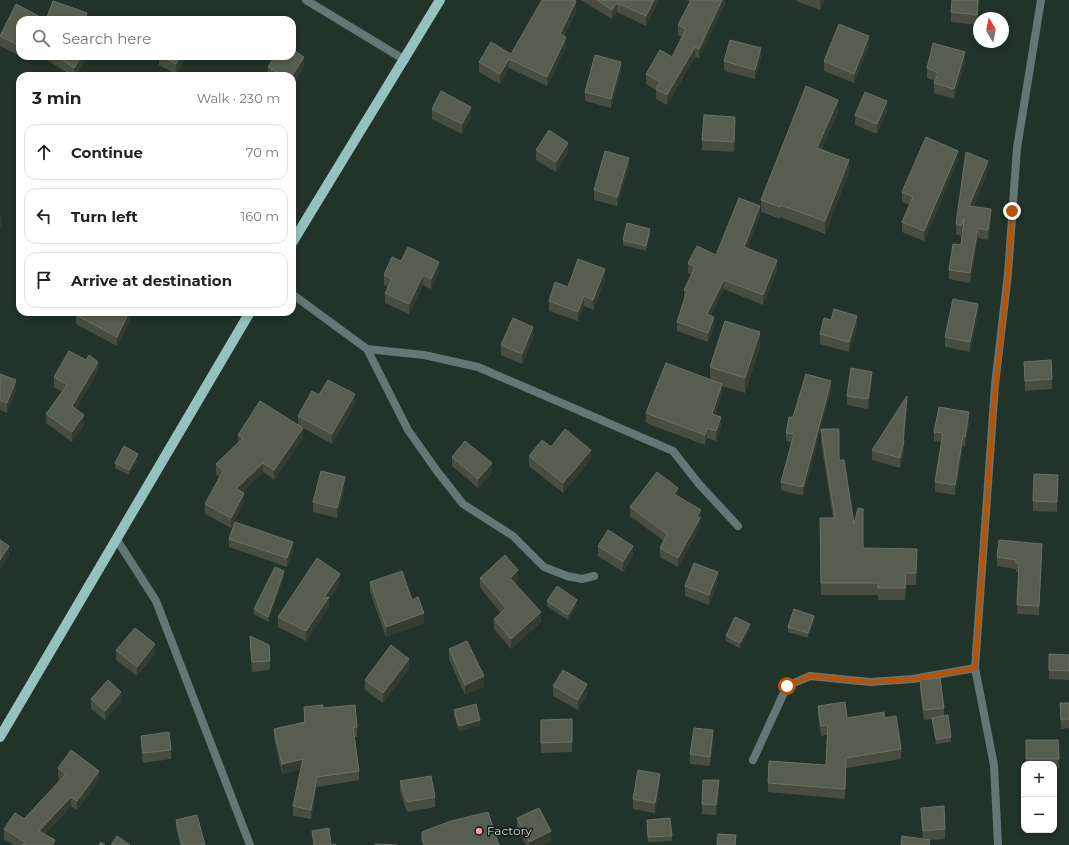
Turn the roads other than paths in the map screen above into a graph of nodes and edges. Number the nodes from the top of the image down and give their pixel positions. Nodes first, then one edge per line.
1 (306, 0) edge
2 (440, 0) edge
3 (1041, 0) edge
4 (405, 60) junction
5 (296, 237) edge
6 (296, 297) edge
7 (248, 316) edge
8 (367, 349) junction
9 (738, 526) dead end
10 (117, 540) junction
11 (594, 576) dead end
12 (975, 668) junction
13 (0, 737) edge
14 (753, 760) dead end
15 (250, 845) edge
16 (998, 845) edge

1 - 4 street
2 - 4 main road
3 - 12 street
4 - 5 main road
6 - 8 street
7 - 10 main road
8 - 9 street
8 - 11 street
10 - 13 main road
10 - 15 street
12 - 14 street
12 - 16 street

